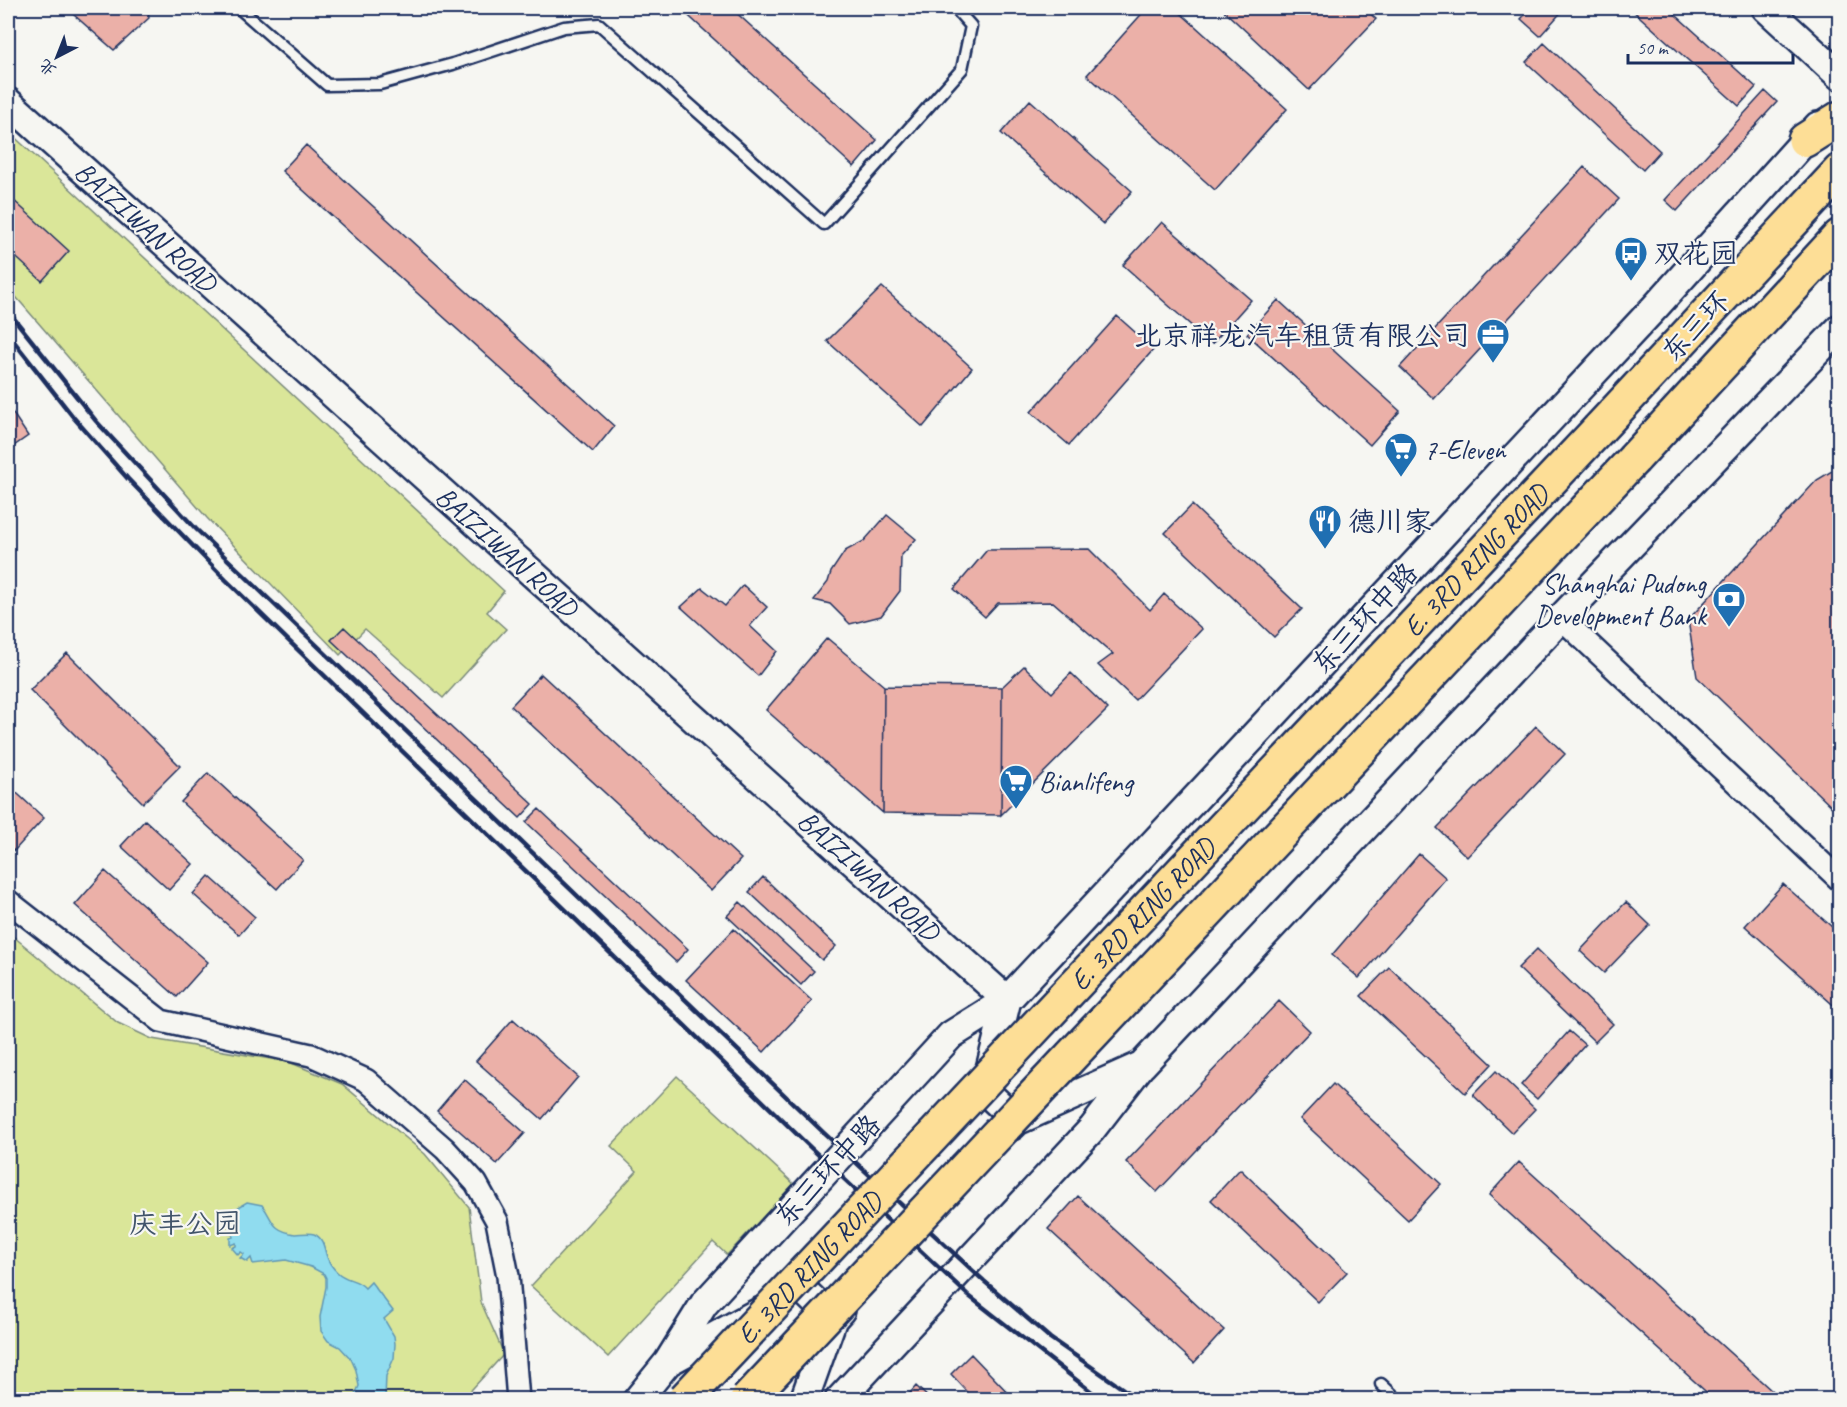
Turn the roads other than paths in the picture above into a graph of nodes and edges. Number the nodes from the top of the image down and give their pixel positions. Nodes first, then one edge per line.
1 (239, 8) edge
2 (956, 8) edge
3 (1767, 8) edge
4 (1839, 76) edge
5 (8, 102) edge
6 (1839, 103) edge
7 (1839, 118) edge
8 (1805, 140) junction
9 (1839, 171) edge
10 (1839, 236) edge
11 (1839, 328) edge
12 (1599, 429) joint
13 (1634, 459) joint
14 (1562, 618) junction
15 (1839, 880) edge
16 (8, 901) edge
17 (1007, 999) junction
18 (1142, 1065) junction
19 (985, 1091) junction
20 (1017, 1121) junction
21 (802, 1289) junction
22 (832, 1319) junction
23 (668, 1362) junction
24 (1381, 1384) dead end
25 (518, 1400) edge
26 (637, 1400) edge
27 (684, 1400) edge
28 (747, 1400) edge
29 (804, 1400) edge
30 (839, 1400) edge
31 (1398, 1400) edge

1 - 2 lane
3 - 4 street
5 - 17 street, BAIZIWAN ROAD
6 - 8 street, 东三环中路
7 - 8 highway
8 - 17 street, 东三环中路
9 - 12 highway, 东三环
10 - 13 highway, 东三环
11 - 14 street
12 - 27 highway, E. 3RD RING ROAD, bridge
13 - 28 highway, E. 3RD RING ROAD, bridge
14 - 15 street
14 - 18 street
16 - 25 street
17 - 19 street, 东三环中路
17 - 23 street, 东三环中路
18 - 20 street
18 - 30 street
19 - 20 street
19 - 21 street, 东三环中路
20 - 22 street
21 - 22 street
21 - 23 street, 东三环中路
22 - 29 street
23 - 26 street, 东三环中路
24 - 31 lane

